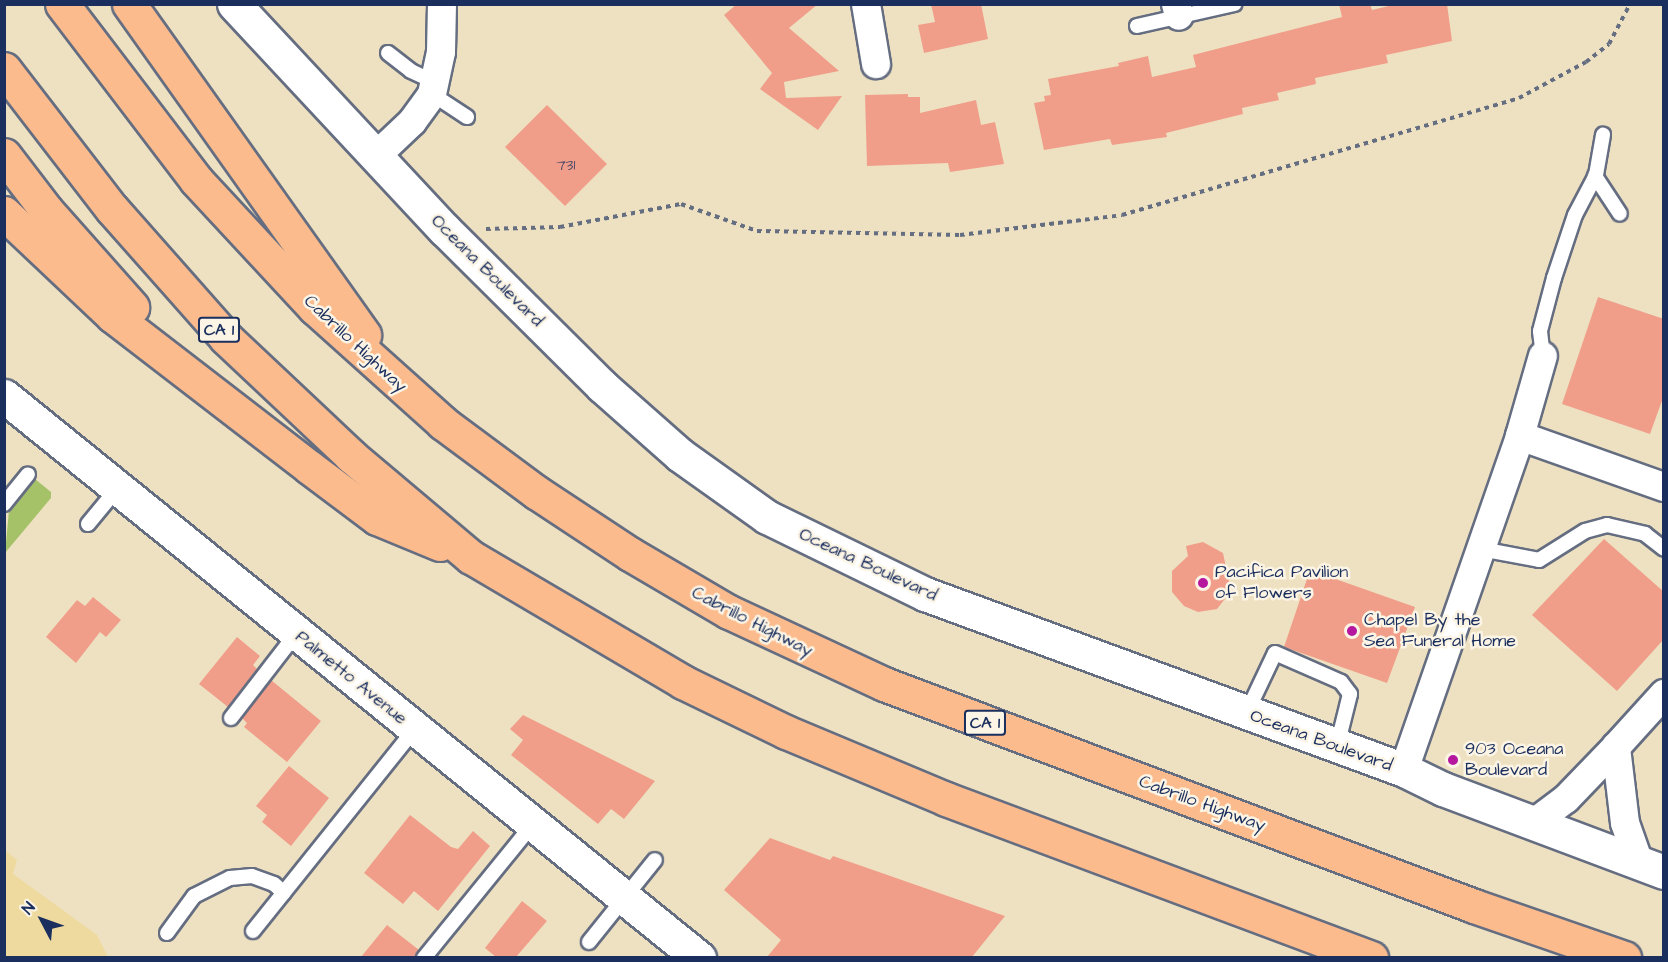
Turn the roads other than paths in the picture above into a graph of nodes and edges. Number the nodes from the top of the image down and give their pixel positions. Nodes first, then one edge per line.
1 (62, 4) edge
2 (129, 4) edge
3 (234, 4) edge
4 (442, 4) edge
5 (866, 4) edge
6 (1235, 4) edge
7 (1177, 10) edge
8 (1137, 26) dead end
9 (388, 53) dead end
10 (876, 64) dead end
11 (4, 69) edge
12 (434, 88) junction
13 (467, 117) dead end
14 (1603, 135) dead end
15 (4, 155) edge
16 (376, 156) junction
17 (1595, 176) junction
18 (4, 213) edge
19 (1620, 214) dead end
20 (1543, 356) joint
21 (399, 385) junction
22 (4, 396) edge
23 (1520, 436) junction
24 (309, 467) junction
25 (28, 474) dead end
26 (1664, 487) edge
27 (117, 489) junction
28 (4, 504) edge
29 (88, 524) dead end
30 (1480, 549) junction
31 (1664, 549) edge
32 (471, 557) junction
33 (296, 634) junction
34 (1664, 693) edge
35 (1246, 714) junction
36 (231, 718) dead end
37 (415, 729) junction
38 (1616, 747) junction
39 (1336, 748) junction
40 (1404, 770) junction
41 (1534, 823) junction
42 (533, 824) junction
43 (655, 860) dead end
44 (1651, 867) edge
45 (284, 893) junction
46 (623, 896) junction
47 (253, 931) dead end
48 (167, 933) dead end
49 (589, 942) dead end
50 (424, 957) edge
51 (699, 957) edge
52 (1371, 957) edge
53 (1624, 957) edge

1 - 21 highway, Cabrillo Highway / CA 1
2 - 21 highway
3 - 16 street, Oceana Boulevard
4 - 12 street
5 - 10 street
6 - 7 lane
7 - 8 lane
9 - 12 lane
11 - 32 highway, CA 1
12 - 13 lane
12 - 16 street
14 - 17 lane
15 - 24 highway
16 - 35 street, Oceana Boulevard
17 - 19 lane
17 - 20 lane
18 - 24 highway
20 - 23 street
21 - 53 highway, Cabrillo Highway / CA 1
22 - 27 street, Palmetto Avenue
23 - 26 street
23 - 30 street
24 - 32 highway
25 - 28 lane
27 - 29 lane
27 - 33 street, Palmetto Avenue
30 - 31 lane
30 - 40 street
32 - 52 highway, CA 1
33 - 36 lane
33 - 37 street, Palmetto Avenue
34 - 38 street
35 - 39 street, Oceana Boulevard
35 - 39 lane
37 - 42 street, Palmetto Avenue
37 - 45 lane
38 - 41 street
38 - 44 street
39 - 40 street, Oceana Boulevard
40 - 41 street, Oceana Boulevard
41 - 44 street, Oceana Boulevard
42 - 46 street, Palmetto Avenue
42 - 50 lane
43 - 46 lane
45 - 47 lane
45 - 48 lane
46 - 49 lane
46 - 51 street, Palmetto Avenue

